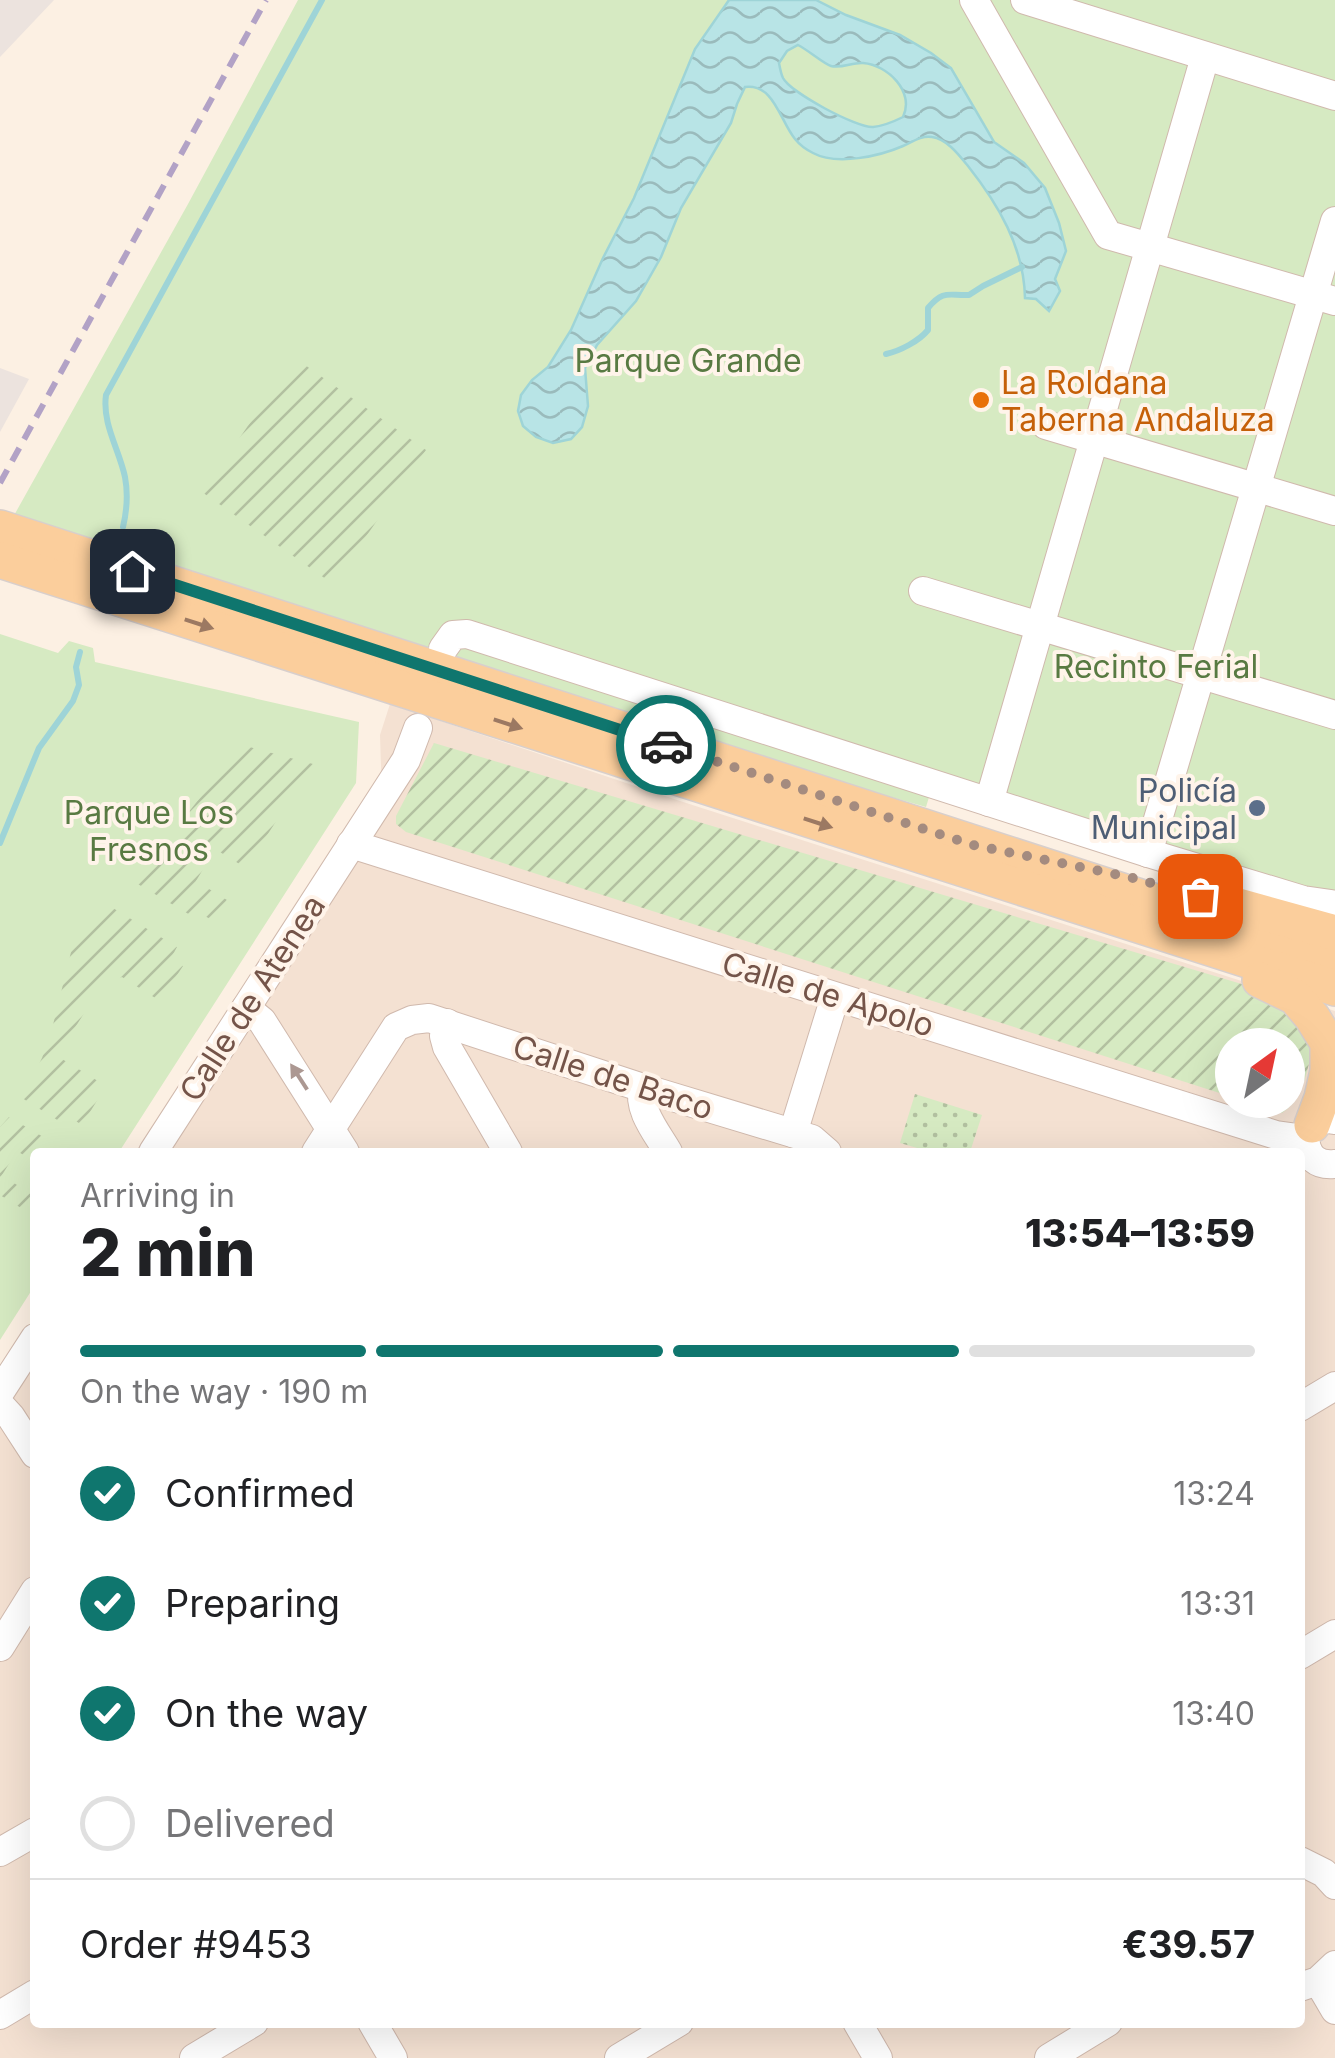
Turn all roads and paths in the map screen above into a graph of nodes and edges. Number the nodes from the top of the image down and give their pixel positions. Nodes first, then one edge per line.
1 (974, 0) edge
2 (1024, 0) edge
3 (1206, 58) junction
4 (1335, 96) edge
5 (1335, 221) edge
6 (1150, 248) junction
7 (1324, 298) edge
8 (1046, 425) dead end
9 (1094, 440) junction
10 (1256, 488) junction
11 (1335, 511) edge
12 (7, 546) edge
13 (923, 592) dead end
14 (1040, 626) junction
15 (443, 649) dead end
16 (1201, 675) junction
17 (1335, 715) edge
18 (418, 728) dead end
19 (989, 802) junction
20 (351, 844) junction
21 (1148, 852) junction
22 (969, 858) junction
23 (1334, 911) edge
24 (1335, 960) edge
25 (1335, 988) edge
26 (835, 997) junction
27 (246, 1008) junction
28 (447, 1023) junction
29 (643, 1088) junction
30 (1317, 1128) edge
31 (793, 1133) junction
32 (330, 1145) edge
33 (156, 1148) edge
34 (506, 1148) edge
35 (666, 1148) edge
36 (822, 1148) edge
37 (1332, 1172) edge
38 (30, 1346) edge
39 (1335, 1386) edge
40 (0, 1392) edge
41 (0, 1405) edge
42 (1305, 1405) edge
43 (30, 1446) edge
44 (30, 1599) edge
45 (1335, 1634) edge
46 (0, 1647) edge
47 (1305, 1652) edge
48 (30, 1835) edge
49 (0, 1852) edge
50 (1305, 1864) edge
51 (1335, 1886) edge
52 (1318, 1977) edge
53 (30, 1997) edge
54 (1335, 2010) edge
55 (0, 2015) edge
56 (244, 2028) edge
57 (376, 2028) edge
58 (669, 2028) edge
59 (860, 2028) edge
60 (1098, 2028) edge
61 (194, 2058) edge
62 (393, 2058) edge
63 (619, 2058) edge
64 (878, 2058) edge
65 (1049, 2058) edge

1 - 6 street
2 - 3 street
3 - 4 street
3 - 6 street
5 - 7 street
6 - 7 street
6 - 9 street
7 - 10 street
8 - 9 street
9 - 10 street
9 - 14 street
10 - 11 street
10 - 16 street
12 - 22 main road
13 - 14 street
14 - 16 street
14 - 19 street
15 - 19 street
16 - 17 street
16 - 21 street
18 - 20 street, Calle de Atenea
19 - 21 street
20 - 26 street, Calle de Apolo
20 - 27 street, Calle de Atenea
21 - 23 street
22 - 23 main road
22 - 24 main road
22 - 25 main road
22 - 30 main road
26 - 30 street, Calle de Apolo
26 - 31 street
32 -> 27 street
27 - 33 street, Calle de Atenea
28 - 29 street, Calle de Baco
28 - 32 street, Calle de Baco
28 - 34 street
29 - 31 street, Calle de Baco
29 - 35 street
30 - 37 street
31 - 36 street, Calle de Baco
38 - 40 street
39 - 42 street
41 - 43 street
44 - 46 street
45 - 47 street
48 - 49 street
50 - 51 street
52 - 54 street
53 - 55 street
56 - 61 street
57 - 62 street
58 - 63 street
59 - 64 street
60 - 65 street

